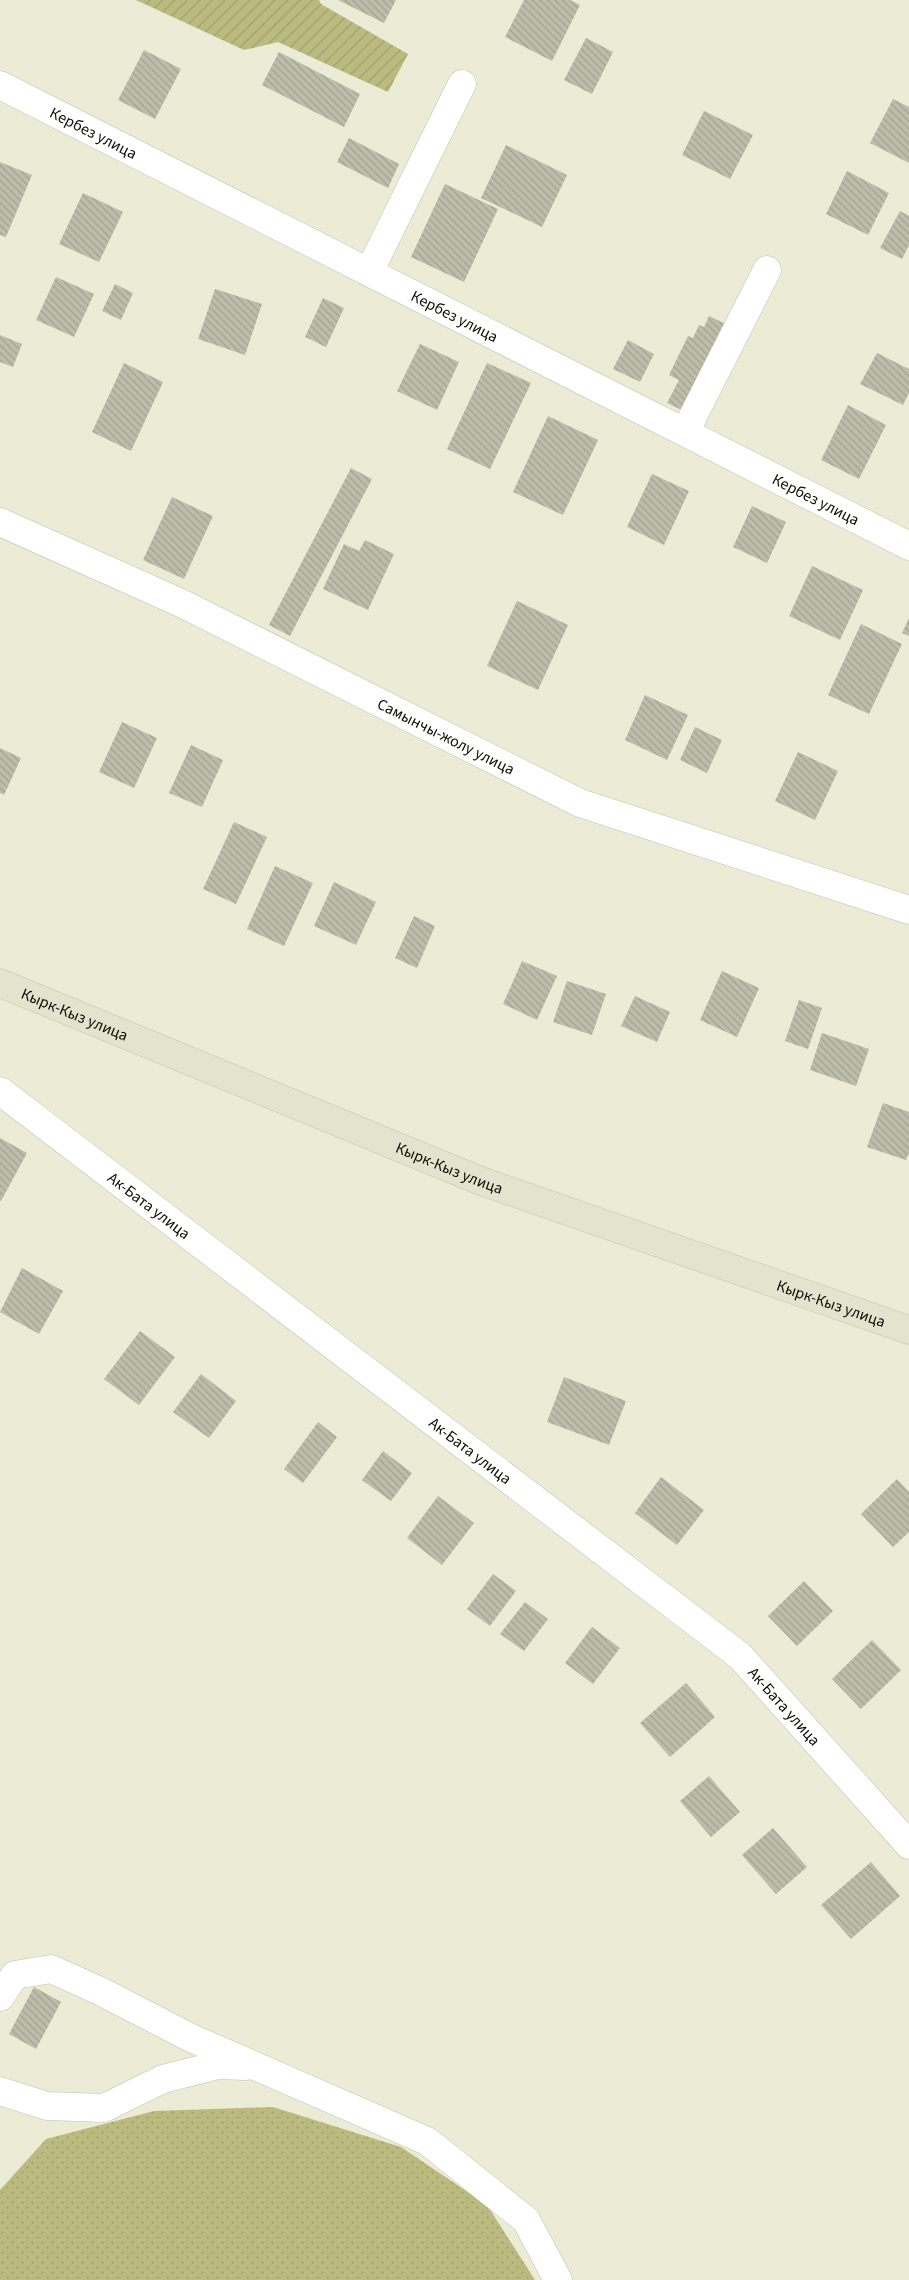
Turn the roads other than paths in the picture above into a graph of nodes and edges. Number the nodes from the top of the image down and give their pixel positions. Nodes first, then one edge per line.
1 (462, 84) dead end
2 (0, 85) edge
3 (767, 270) dead end
4 (368, 272) junction
5 (685, 432) junction
6 (0, 522) edge
7 (909, 546) edge
8 (909, 910) edge
9 (0, 983) edge
10 (0, 1090) edge
11 (909, 1330) edge
12 (909, 1845) edge
13 (0, 1997) edge
14 (255, 2066) junction
15 (0, 2090) edge
16 (558, 2280) edge

1 - 4 street
2 - 4 street, Кербез улица
3 - 5 street
4 - 5 street, Кербез улица
5 - 7 street, Кербез улица
6 - 8 street, Самынчы-жолу улица
9 - 11 street, Кырк-Кыз улица
10 - 12 street, Ак-Бата улица
13 - 14 street
14 - 15 street
14 - 16 street

